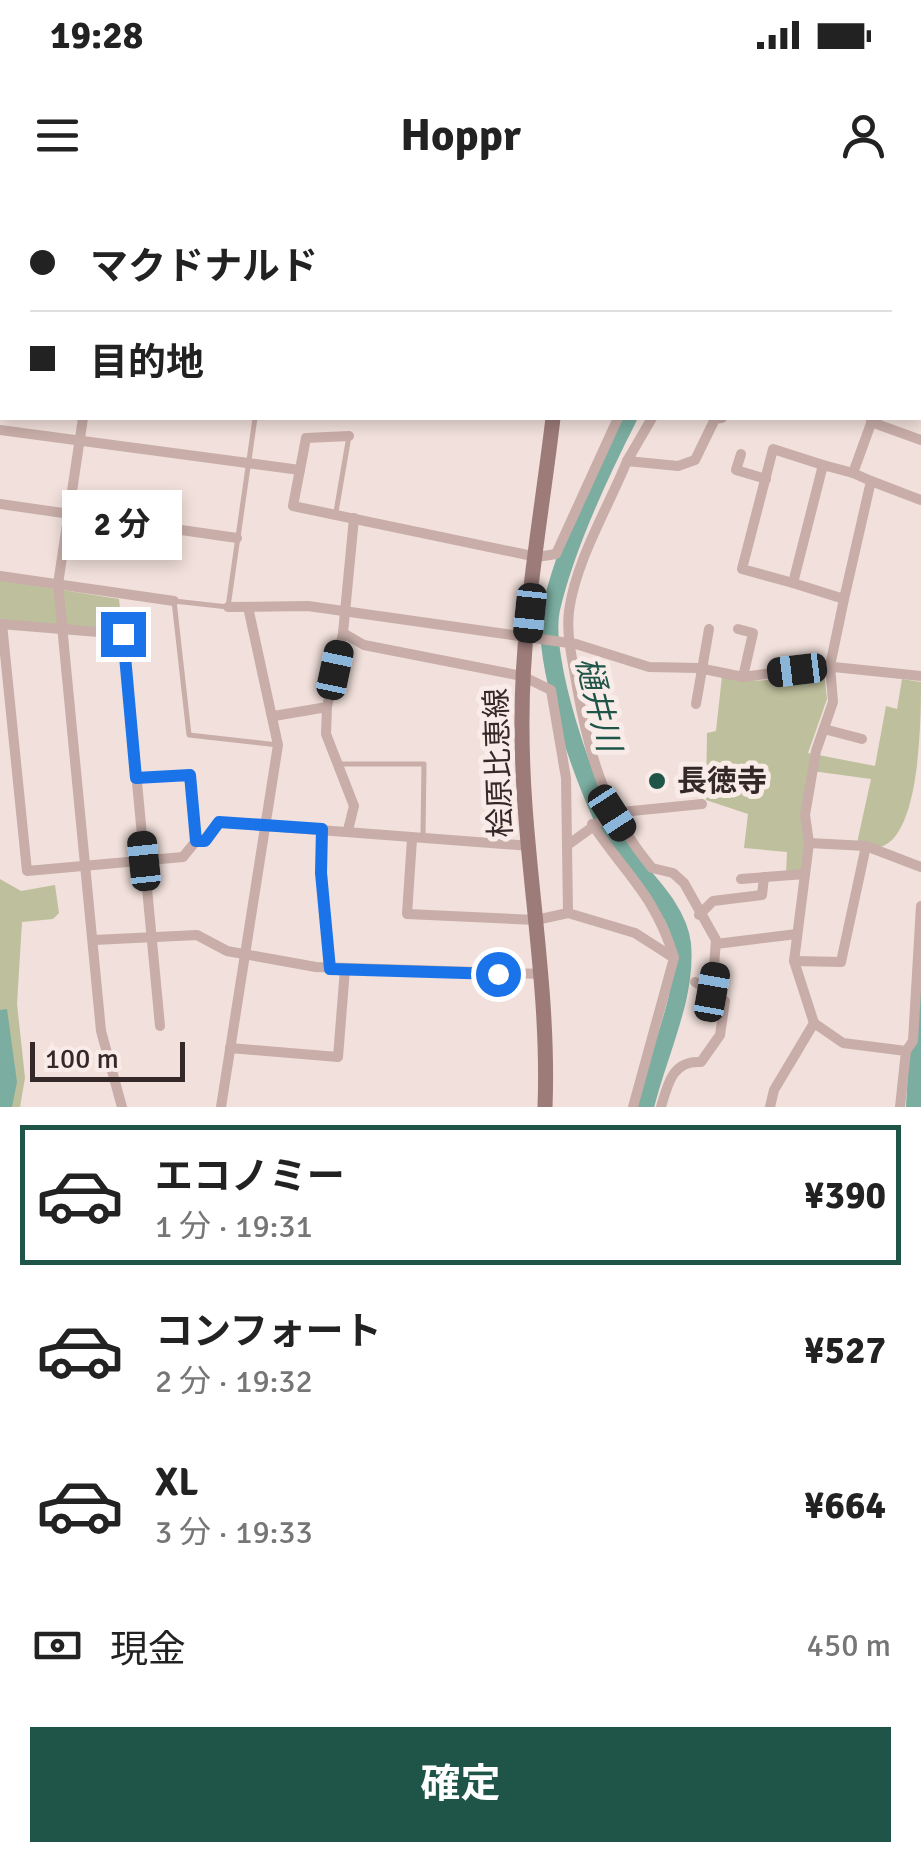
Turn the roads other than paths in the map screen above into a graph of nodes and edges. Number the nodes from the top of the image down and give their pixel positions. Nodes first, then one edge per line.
1 (83, 420) edge
2 (255, 420) edge
3 (553, 420) edge
4 (617, 420) edge
5 (651, 420) edge
6 (714, 420) edge
7 (872, 420) edge
8 (0, 430) edge
9 (349, 436) joint
10 (921, 440) edge
11 (80, 441) junction
12 (741, 454) dead end
13 (628, 461) junction
14 (248, 464) junction
15 (823, 465) junction
16 (300, 470) junction
17 (854, 473) junction
18 (766, 479) junction
19 (872, 481) junction
20 (921, 500) edge
21 (0, 504) edge
22 (69, 512) junction
23 (336, 514) junction
24 (354, 518) junction
25 (237, 538) junction
26 (536, 557) junction
27 (0, 576) edge
28 (794, 583) junction
29 (58, 584) junction
30 (844, 598) junction
31 (174, 600) junction
32 (228, 607) junction
33 (248, 607) junction
34 (343, 611) junction
35 (1, 624) edge
36 (709, 629) dead end
37 (738, 629) dead end
38 (63, 630) junction
39 (343, 633) junction
40 (534, 641) junction
41 (569, 643) junction
42 (830, 666) junction
43 (699, 668) junction
44 (921, 674) edge
45 (522, 676) junction
46 (743, 677) junction
47 (696, 704) dead end
48 (327, 706) junction
49 (274, 716) junction
50 (824, 729) junction
51 (862, 739) dead end
52 (14, 743) junction
53 (0, 744) edge
54 (278, 745) junction
55 (338, 764) junction
56 (136, 778) junction
57 (702, 804) dead end
58 (612, 813) junction
59 (593, 824) junction
60 (267, 826) junction
61 (322, 829) junction
62 (348, 830) junction
63 (418, 840) junction
64 (196, 841) junction
65 (568, 844) junction
66 (809, 844) junction
67 (530, 846) junction
68 (866, 846) junction
69 (144, 861) junction
70 (86, 865) junction
71 (921, 867) edge
72 (805, 874) junction
73 (764, 877) junction
74 (740, 879) dead end
75 (921, 906) edge
76 (568, 913) junction
77 (698, 915) junction
78 (536, 920) junction
79 (797, 934) junction
80 (151, 935) junction
81 (94, 940) junction
82 (716, 944) junction
83 (244, 955) junction
84 (674, 958) junction
85 (794, 961) junction
86 (330, 969) junction
87 (344, 969) junction
88 (543, 974) junction
89 (695, 982) dead end
90 (712, 992) junction
91 (814, 1023) junction
92 (160, 1026) dead end
93 (230, 1048) junction
94 (906, 1051) junction
95 (122, 1107) edge
96 (222, 1107) edge
97 (545, 1107) edge
98 (633, 1107) edge
99 (661, 1107) edge
100 (770, 1107) edge
101 (900, 1107) edge

1 - 11 street
2 - 14 lane
3 - 26 main road, 桧原比恵線
4 - 26 street
5 - 13 street
6 - 13 street
7 - 10 street
7 - 17 street
8 - 11 street
9 - 16 street
9 - 23 lane
11 - 14 street
11 - 22 street
12 - 18 street
13 - 41 street
14 - 16 street
14 - 25 lane
15 - 17 street
15 - 18 street
15 - 28 street
16 - 23 street
17 - 19 street
18 - 28 street
19 - 20 street
19 - 30 street
21 - 22 street
22 - 25 street
22 - 29 street
23 - 24 street
24 - 26 street
24 - 34 street
25 - 32 lane
26 - 40 main road, 桧原比恵線
27 - 29 street
28 - 30 street
29 - 31 street
29 - 38 street
30 - 42 street
31 - 32 lane
31 - 54 lane
32 - 33 street
33 - 34 street
33 - 49 street
34 - 39 street
34 - 40 street
35 - 38 street
35 - 52 street
36 - 43 street
37 - 46 street
38 - 56 street
38 - 70 street
39 - 45 street
39 - 48 street
40 - 41 street
40 - 45 main road, 桧原比恵線
41 - 43 street
41 - 58 street
42 - 44 street
42 - 46 street
42 - 50 street
43 - 46 street
43 - 47 street
45 - 65 street
45 - 67 main road, 桧原比恵線
48 - 49 street
48 - 55 street
49 - 54 street
50 - 51 street
50 - 66 street
52 - 53 street
52 - 70 street
54 - 60 street
55 - 62 street
55 - 63 lane
56 - 64 street
56 - 69 street
57 - 58 street
58 - 59 street
58 - 77 street
59 - 65 street
59 - 84 street
60 - 61 street
60 - 64 lane
60 - 83 street
61 - 62 street
61 - 86 lane
62 - 63 street
63 - 67 street
63 - 78 street
64 - 69 street
65 - 76 street
66 - 68 street
66 - 72 street
67 - 78 main road, 桧原比恵線
68 - 71 street
68 - 85 street
69 - 70 street
69 - 80 street
70 - 81 street
72 - 73 street
72 - 79 street
73 - 74 street
73 - 77 street
75 - 94 street
76 - 78 street
76 - 84 street
77 - 82 street
78 - 88 main road, 桧原比恵線
79 - 82 street
79 - 85 street
80 - 81 street
80 - 83 street
80 - 92 street
81 - 95 street
82 - 90 street
83 - 86 street
83 - 93 street
84 - 98 street
85 - 91 street
86 - 87 street
87 - 88 street
87 - 93 street
88 - 97 main road, 桧原比恵線
89 - 90 street
90 - 99 street
91 - 94 street
91 - 100 street
93 - 96 street
94 - 101 street

